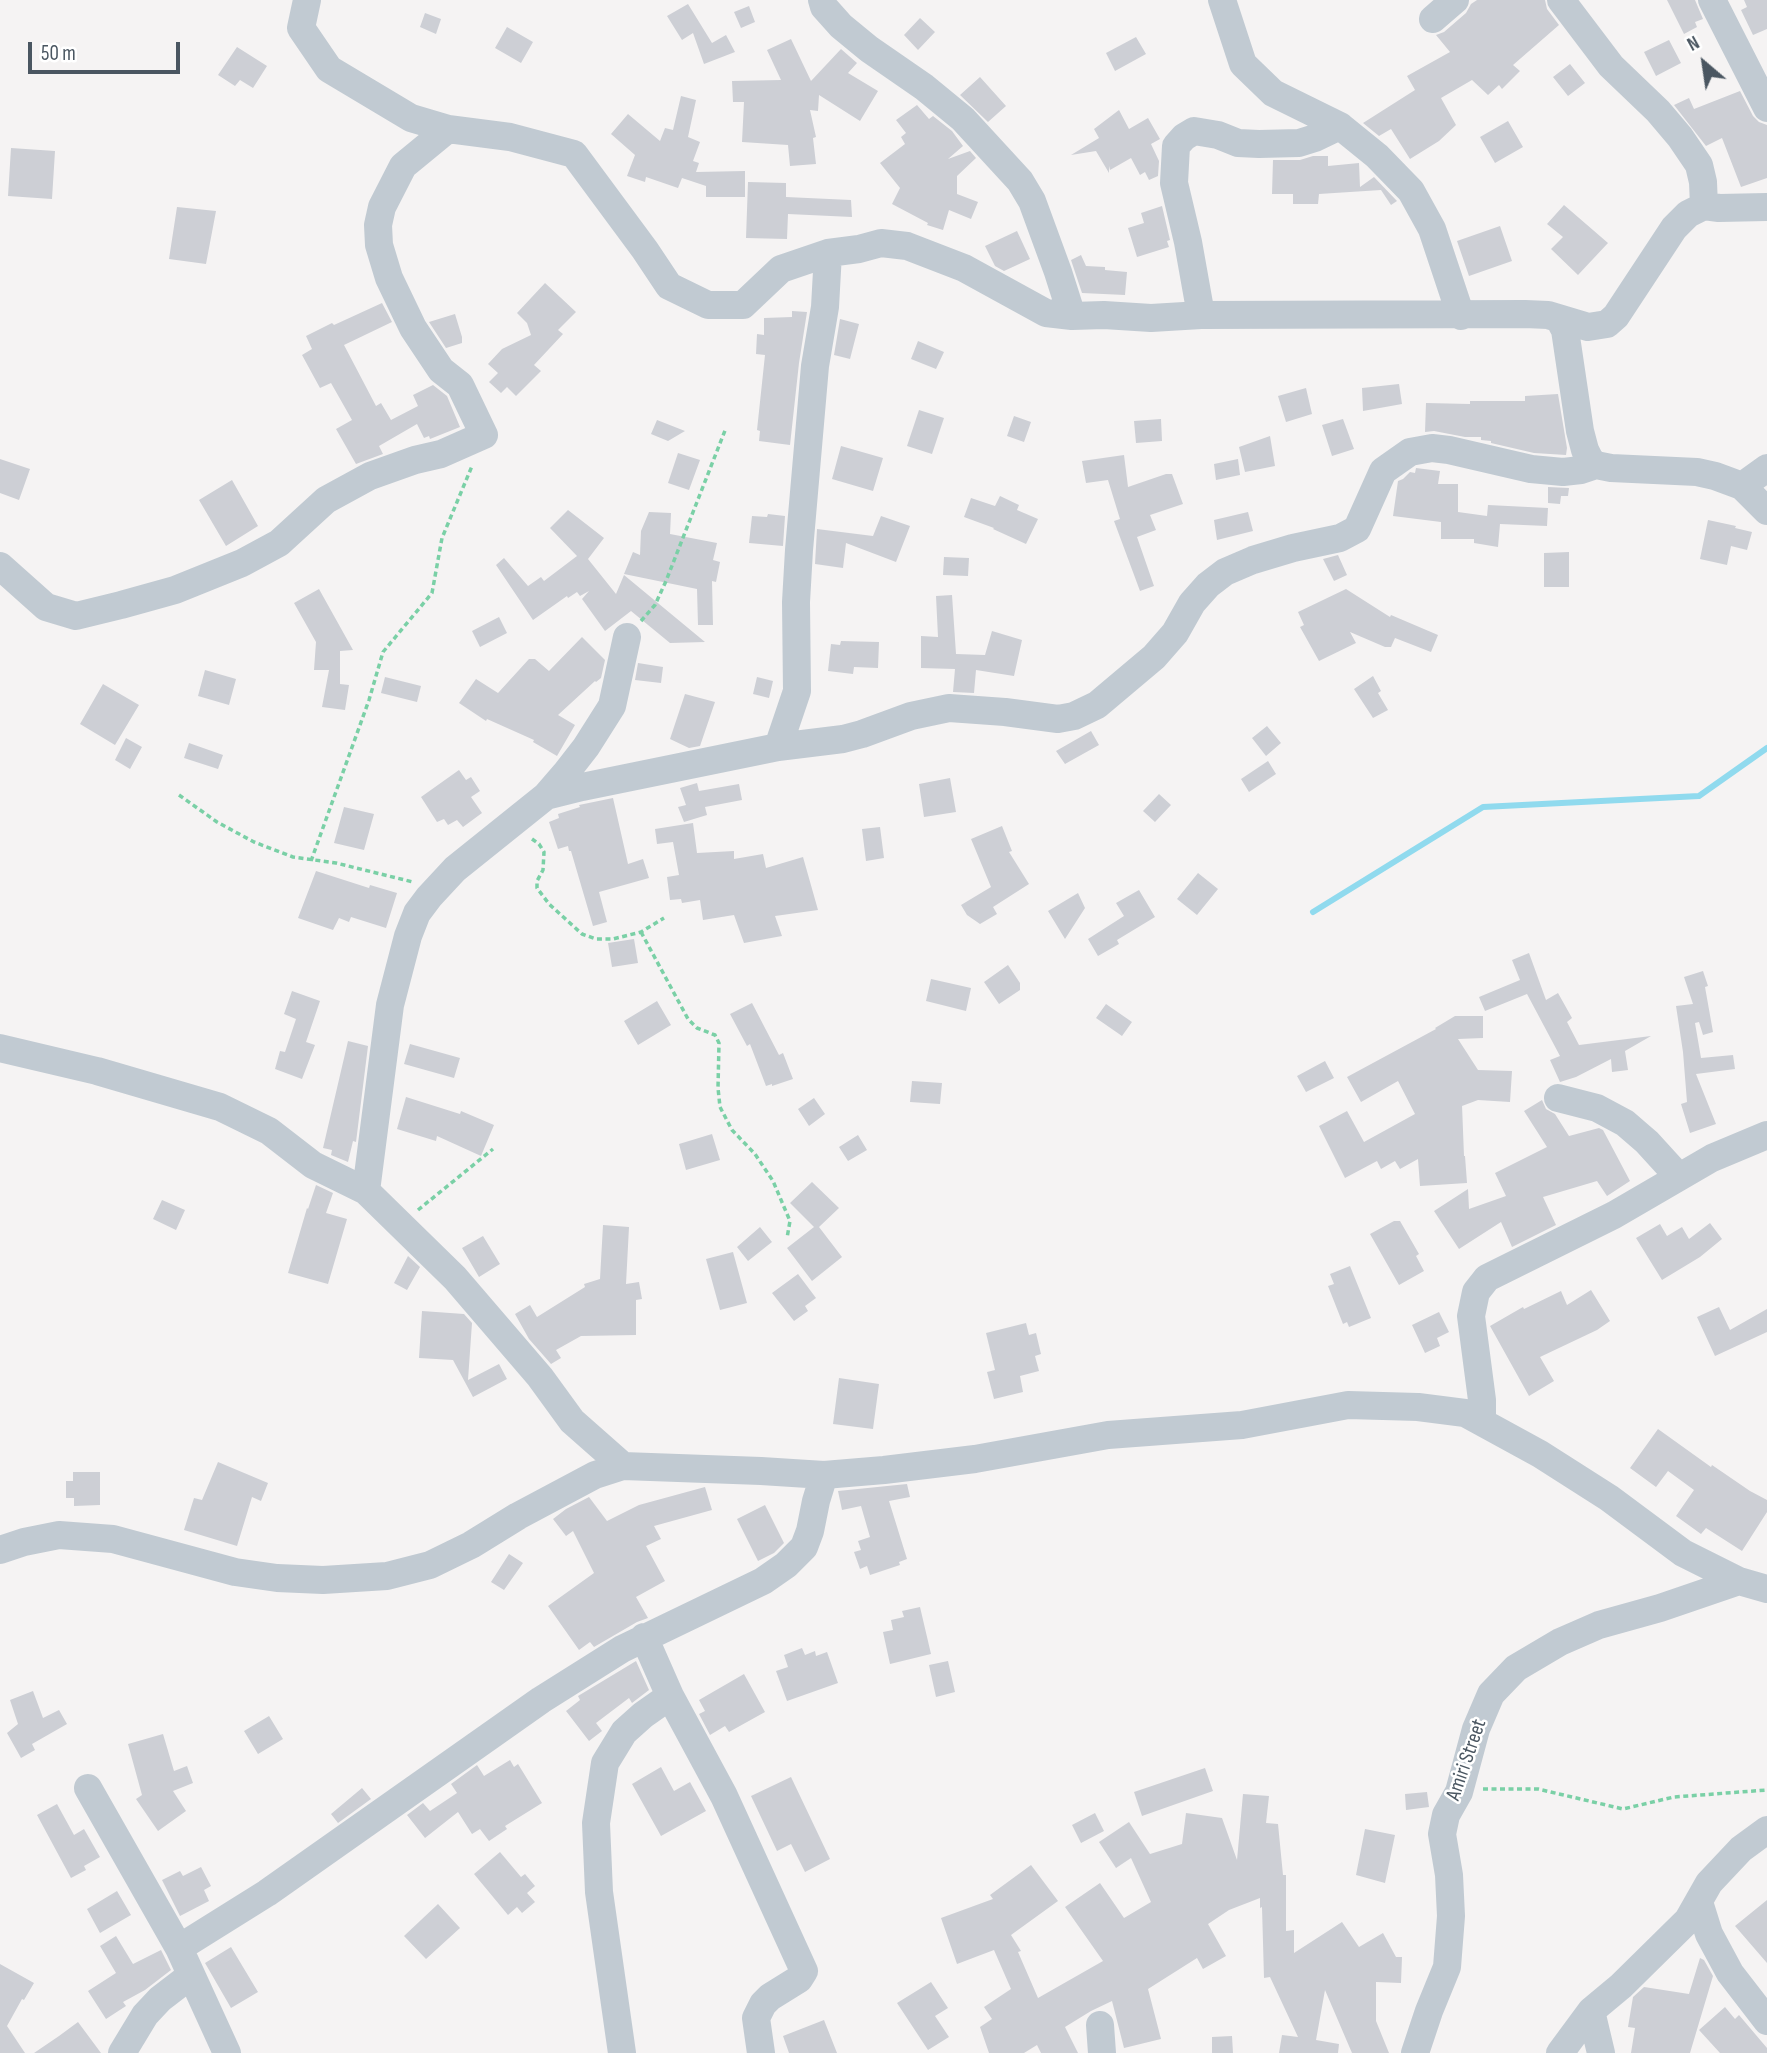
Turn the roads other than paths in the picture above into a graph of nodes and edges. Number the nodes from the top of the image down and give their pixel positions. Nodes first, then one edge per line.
1 (307, 0) edge
2 (822, 0) edge
3 (1222, 0) edge
4 (1455, 0) edge
5 (1561, 0) edge
6 (1712, 0) edge
7 (1433, 19) dead end
8 (1767, 108) edge
9 (1340, 126) junction
10 (448, 129) junction
11 (1704, 206) junction
12 (1767, 206) edge
13 (828, 253) junction
14 (1201, 315) junction
15 (1072, 316) junction
16 (1461, 316) junction
17 (1559, 319) junction
18 (1596, 465) junction
19 (1767, 468) edge
20 (1742, 486) junction
21 (1767, 511) edge
22 (0, 566) edge
23 (627, 637) road end
24 (778, 747) junction
25 (546, 796) junction
26 (0, 1048) edge
27 (1559, 1098) dead end
28 (1767, 1135) edge
29 (1678, 1176) junction
30 (366, 1191) junction
31 (1482, 1422) junction
32 (623, 1466) junction
33 (824, 1475) junction
34 (0, 1550) edge
35 (1739, 1581) junction
36 (1767, 1588) edge
37 (644, 1637) junction
38 (670, 1696) junction
39 (88, 1788) dead end
40 (1767, 1830) edge
41 (1699, 1902) junction
42 (179, 1948) junction
43 (191, 1976) junction
44 (1591, 2011) junction
45 (1767, 2021) edge
46 (1100, 2025) dead end
47 (121, 2053) edge
48 (227, 2053) edge
49 (622, 2053) edge
50 (761, 2053) edge
51 (1102, 2053) edge
52 (1415, 2053) edge
53 (1560, 2053) edge
54 (1601, 2053) edge

1 - 10 street
2 - 15 street
3 - 9 street
4 - 7 street
5 - 11 street
6 - 8 street
9 - 14 street
9 - 16 street
10 - 13 street
10 - 22 street
11 - 12 street
11 - 17 street
13 - 15 street
13 - 24 street
14 - 15 street
14 - 16 street
16 - 17 street
17 - 18 street
18 - 20 street
18 - 24 street
19 - 20 street
20 - 21 street
23 - 25 street
24 - 25 street
25 - 30 street
26 - 30 street
27 - 29 street
28 - 29 street
29 - 31 street
30 - 32 street
31 - 33 street
31 - 35 street
32 - 33 street
32 - 34 street
33 - 37 street
35 - 36 street
35 - 52 street, Amiri Street
37 - 38 street
37 - 42 street
38 - 49 street
38 - 50 street
39 - 42 street
40 - 41 street
41 - 44 street
41 - 45 street
42 - 43 street
43 - 47 street
43 - 48 street
44 - 53 street
44 - 54 street
46 - 51 street

